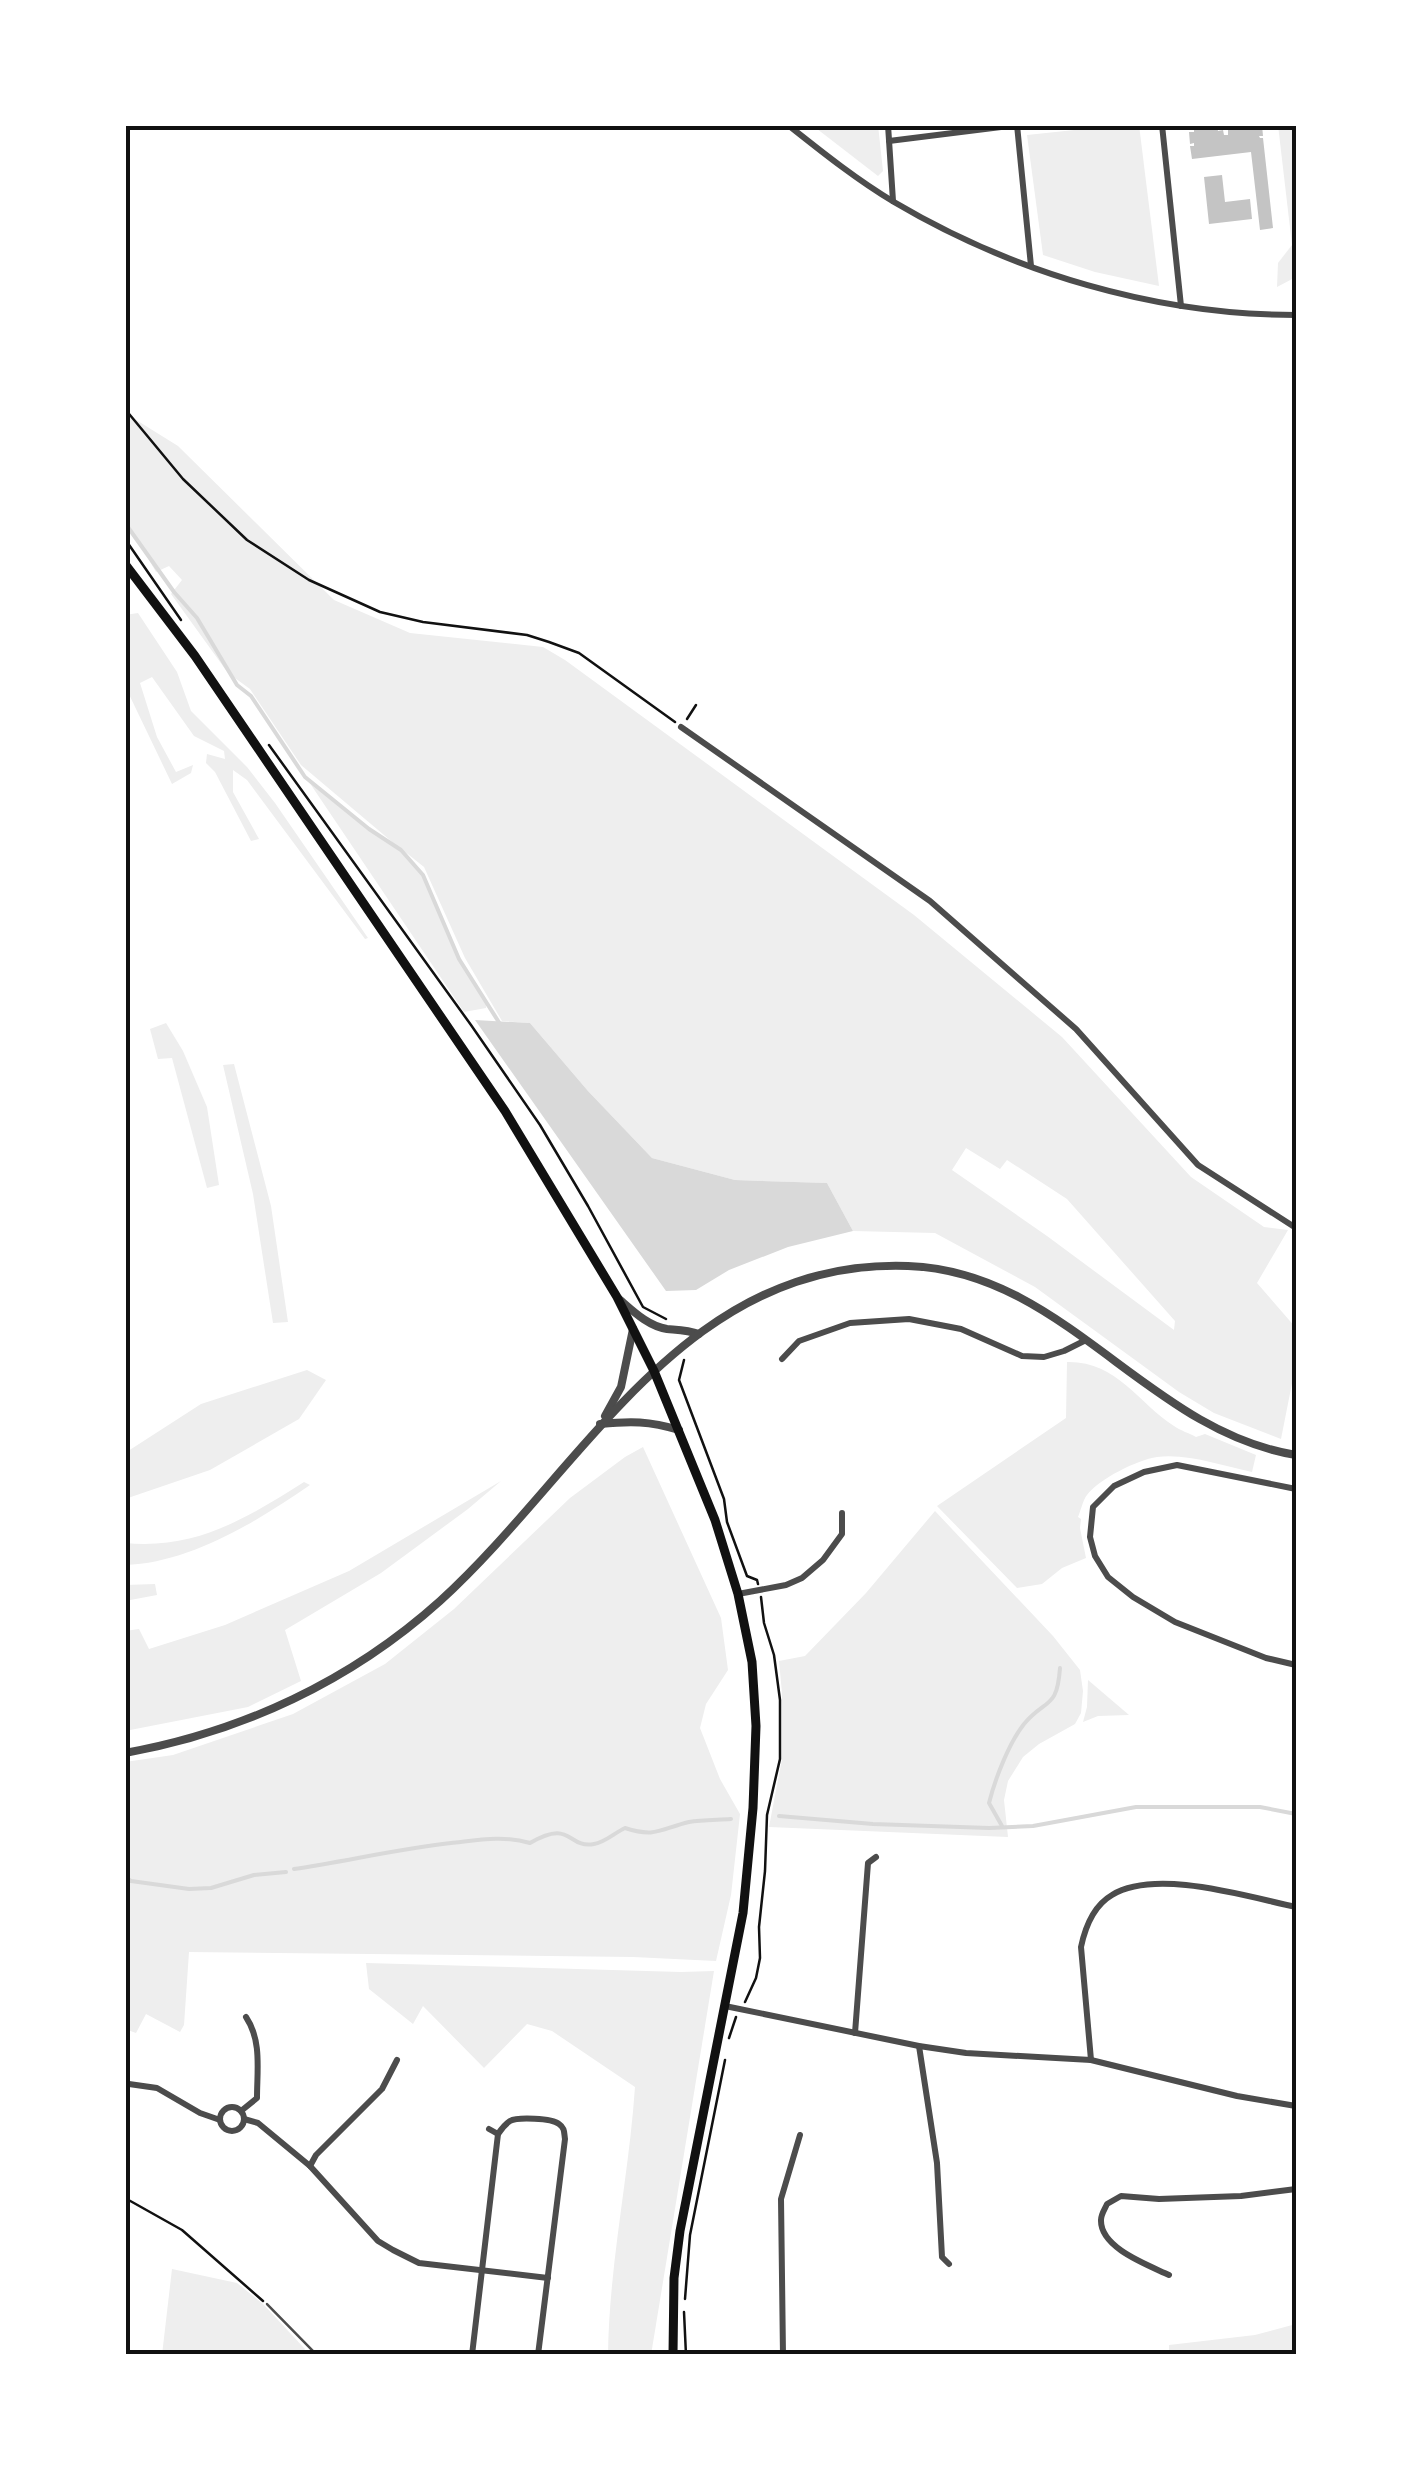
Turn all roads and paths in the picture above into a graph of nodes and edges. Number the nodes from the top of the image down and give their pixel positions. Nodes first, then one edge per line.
1 (788, 125) edge
2 (888, 125) edge
3 (1018, 125) edge
4 (1162, 125) edge
5 (890, 140) junction
6 (893, 202) junction
7 (1031, 266) junction
8 (1181, 306) junction
9 (1296, 315) edge
10 (125, 409) edge
11 (125, 539) edge
12 (125, 564) edge
13 (183, 622) dead end
14 (696, 705) dead end
15 (681, 727) junction
16 (268, 744) dead end
17 (1296, 1228) edge
18 (617, 1297) junction
19 (666, 1319) dead end
20 (632, 1329) junction
21 (699, 1334) junction
22 (1088, 1339) junction
23 (782, 1359) dead end
24 (654, 1371) junction
25 (600, 1424) junction
26 (679, 1430) junction
27 (1296, 1455) edge
28 (1296, 1490) edge
29 (842, 1513) dead end
30 (738, 1594) junction
31 (1296, 1665) edge
32 (125, 1753) edge
33 (876, 1857) dead end
34 (1296, 1908) edge
35 (725, 2006) junction
36 (246, 2016) dead end
37 (732, 2027) dead end
38 (855, 2033) junction
39 (729, 2039) dead end
40 (919, 2046) junction
41 (725, 2059) dead end
42 (397, 2060) dead end
43 (1091, 2060) junction
44 (129, 2084) dead end
45 (1296, 2106) edge
46 (243, 2115) junction
47 (220, 2120) junction
48 (489, 2129) dead end
49 (498, 2134) junction
50 (800, 2135) dead end
51 (310, 2166) junction
52 (1296, 2190) edge
53 (125, 2198) edge
54 (949, 2264) dead end
55 (483, 2270) junction
56 (1169, 2274) dead end
57 (548, 2278) junction
58 (267, 2304) joint
59 (317, 2355) edge
60 (472, 2355) edge
61 (538, 2355) edge
62 (674, 2355) edge
63 (686, 2355) edge
64 (783, 2355) edge

1 - 6 street
2 - 5 street
3 - 5 street
3 - 7 street
4 - 8 street
5 - 6 street
6 - 7 street
7 - 8 street
8 - 9 street
10 - 15 path
11 - 13 path
12 - 18 main road
14 - 15 path
15 - 17 street
16 - 19 path
18 - 20 main road
18 - 21 street
20 - 24 main road
20 - 25 street
21 - 22 street
21 - 24 street
22 - 23 street
22 - 27 street
24 - 25 street
24 - 26 main road
25 - 26 street
25 - 32 street
26 - 30 main road
28 - 31 street
29 - 30 street
30 - 35 main road
33 - 38 street
34 - 43 street
35 - 38 street
35 - 62 main road
36 - 46 street
37 - 39 path
38 - 40 street
40 - 43 street
40 - 54 street
41 - 63 path
42 - 51 street
43 - 45 street
44 - 47 street
46 - 47 street
46 - 47 street
46 - 51 street
48 - 49 street
49 - 55 street
49 - 57 street
50 - 64 street
51 - 55 street
52 - 56 street
53 - 58 path
55 - 57 street
55 - 60 street
57 - 61 street
58 - 59 lane

